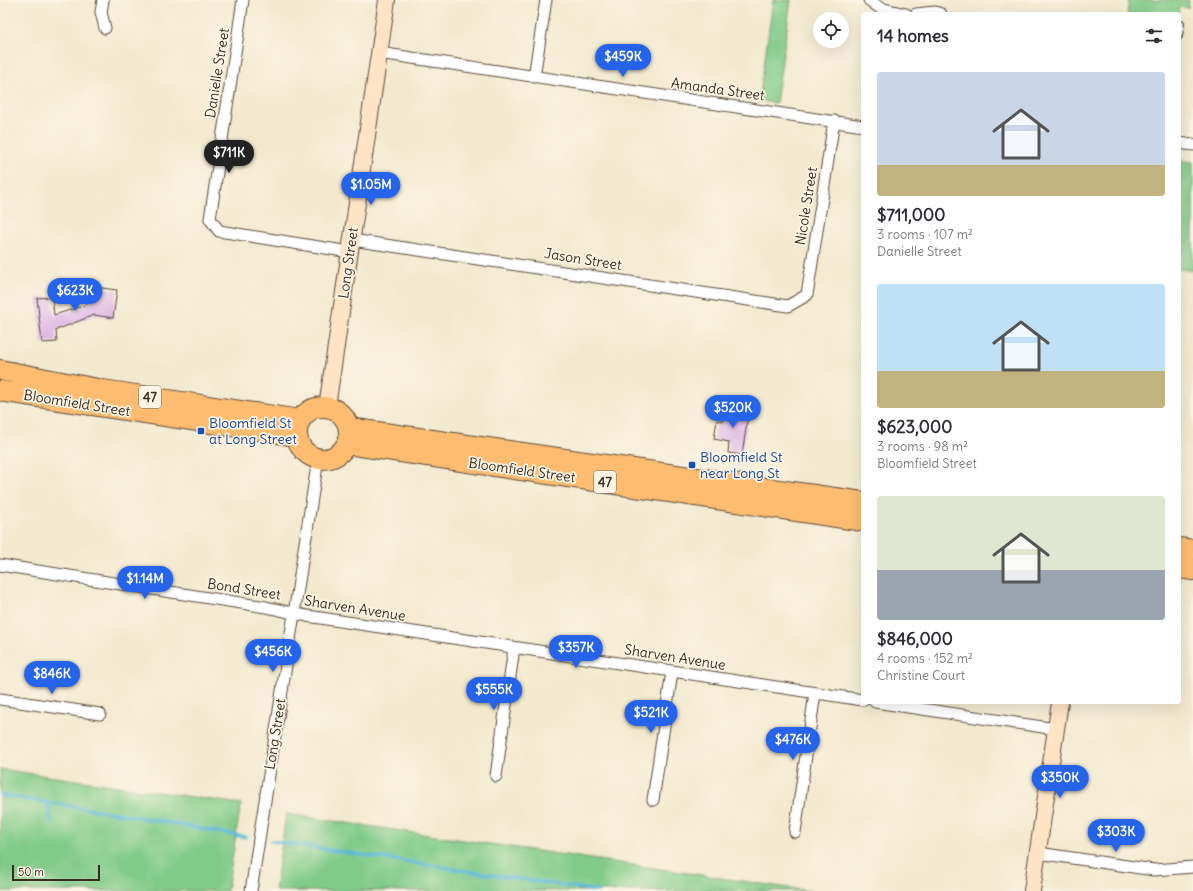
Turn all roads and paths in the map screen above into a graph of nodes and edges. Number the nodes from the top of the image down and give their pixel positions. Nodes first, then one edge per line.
1 (103, 0) edge
2 (243, 0) edge
3 (387, 0) edge
4 (546, 0) edge
5 (869, 0) edge
6 (897, 12) edge
7 (104, 28) dead end
8 (379, 54) junction
9 (534, 77) junction
10 (834, 121) junction
11 (861, 126) edge
12 (1181, 143) edge
13 (1193, 145) edge
14 (351, 246) junction
15 (807, 295) joint
16 (0, 370) edge
17 (0, 392) edge
18 (327, 407) junction
19 (298, 428) junction
20 (348, 436) junction
21 (318, 459) junction
22 (861, 502) edge
23 (861, 521) edge
24 (1181, 548) edge
25 (1193, 550) edge
26 (0, 565) edge
27 (1181, 568) edge
28 (1193, 570) edge
29 (294, 612) junction
30 (514, 648) junction
31 (672, 672) junction
32 (815, 693) junction
33 (0, 699) edge
34 (861, 700) edge
35 (888, 704) edge
36 (1060, 704) edge
37 (100, 714) dead end
38 (1056, 729) junction
39 (496, 776) dead end
40 (653, 800) dead end
41 (795, 832) dead end
42 (1038, 853) junction
43 (1193, 867) edge
44 (251, 891) edge
45 (1032, 891) edge

1 - 7 street
2 - 14 street, Danielle Street
3 - 8 street, Long Street
4 - 9 street
5 - 6 street
8 - 9 street, Amanda Street
8 - 14 street, Long Street
9 - 10 street, Amanda Street
10 - 11 street, Amanda Street
10 - 15 street, Nicole Street
12 - 13 street
14 - 15 street, Jason Street
14 - 18 street, Long Street
16 - 19 highway, Bloomfield Street / 47
17 - 19 highway, Bloomfield Street / 47
18 - 19 highway
18 - 20 highway
19 - 21 highway
20 - 21 highway
20 - 22 highway, Bloomfield Street / 47
20 - 23 highway, Bloomfield Street / 47
21 - 29 street, Long Street
24 - 25 highway
26 - 29 street, Bond Street
27 - 28 highway
29 - 30 street, Sharven Avenue
29 - 44 street, Long Street
30 - 31 street, Sharven Avenue
30 - 39 street
31 - 32 street, Sharven Avenue
31 - 40 street
32 - 34 street, Sharven Avenue
32 - 41 street
33 - 37 street
35 - 38 street
36 - 38 street
38 - 42 street
42 - 43 street
42 - 45 street

